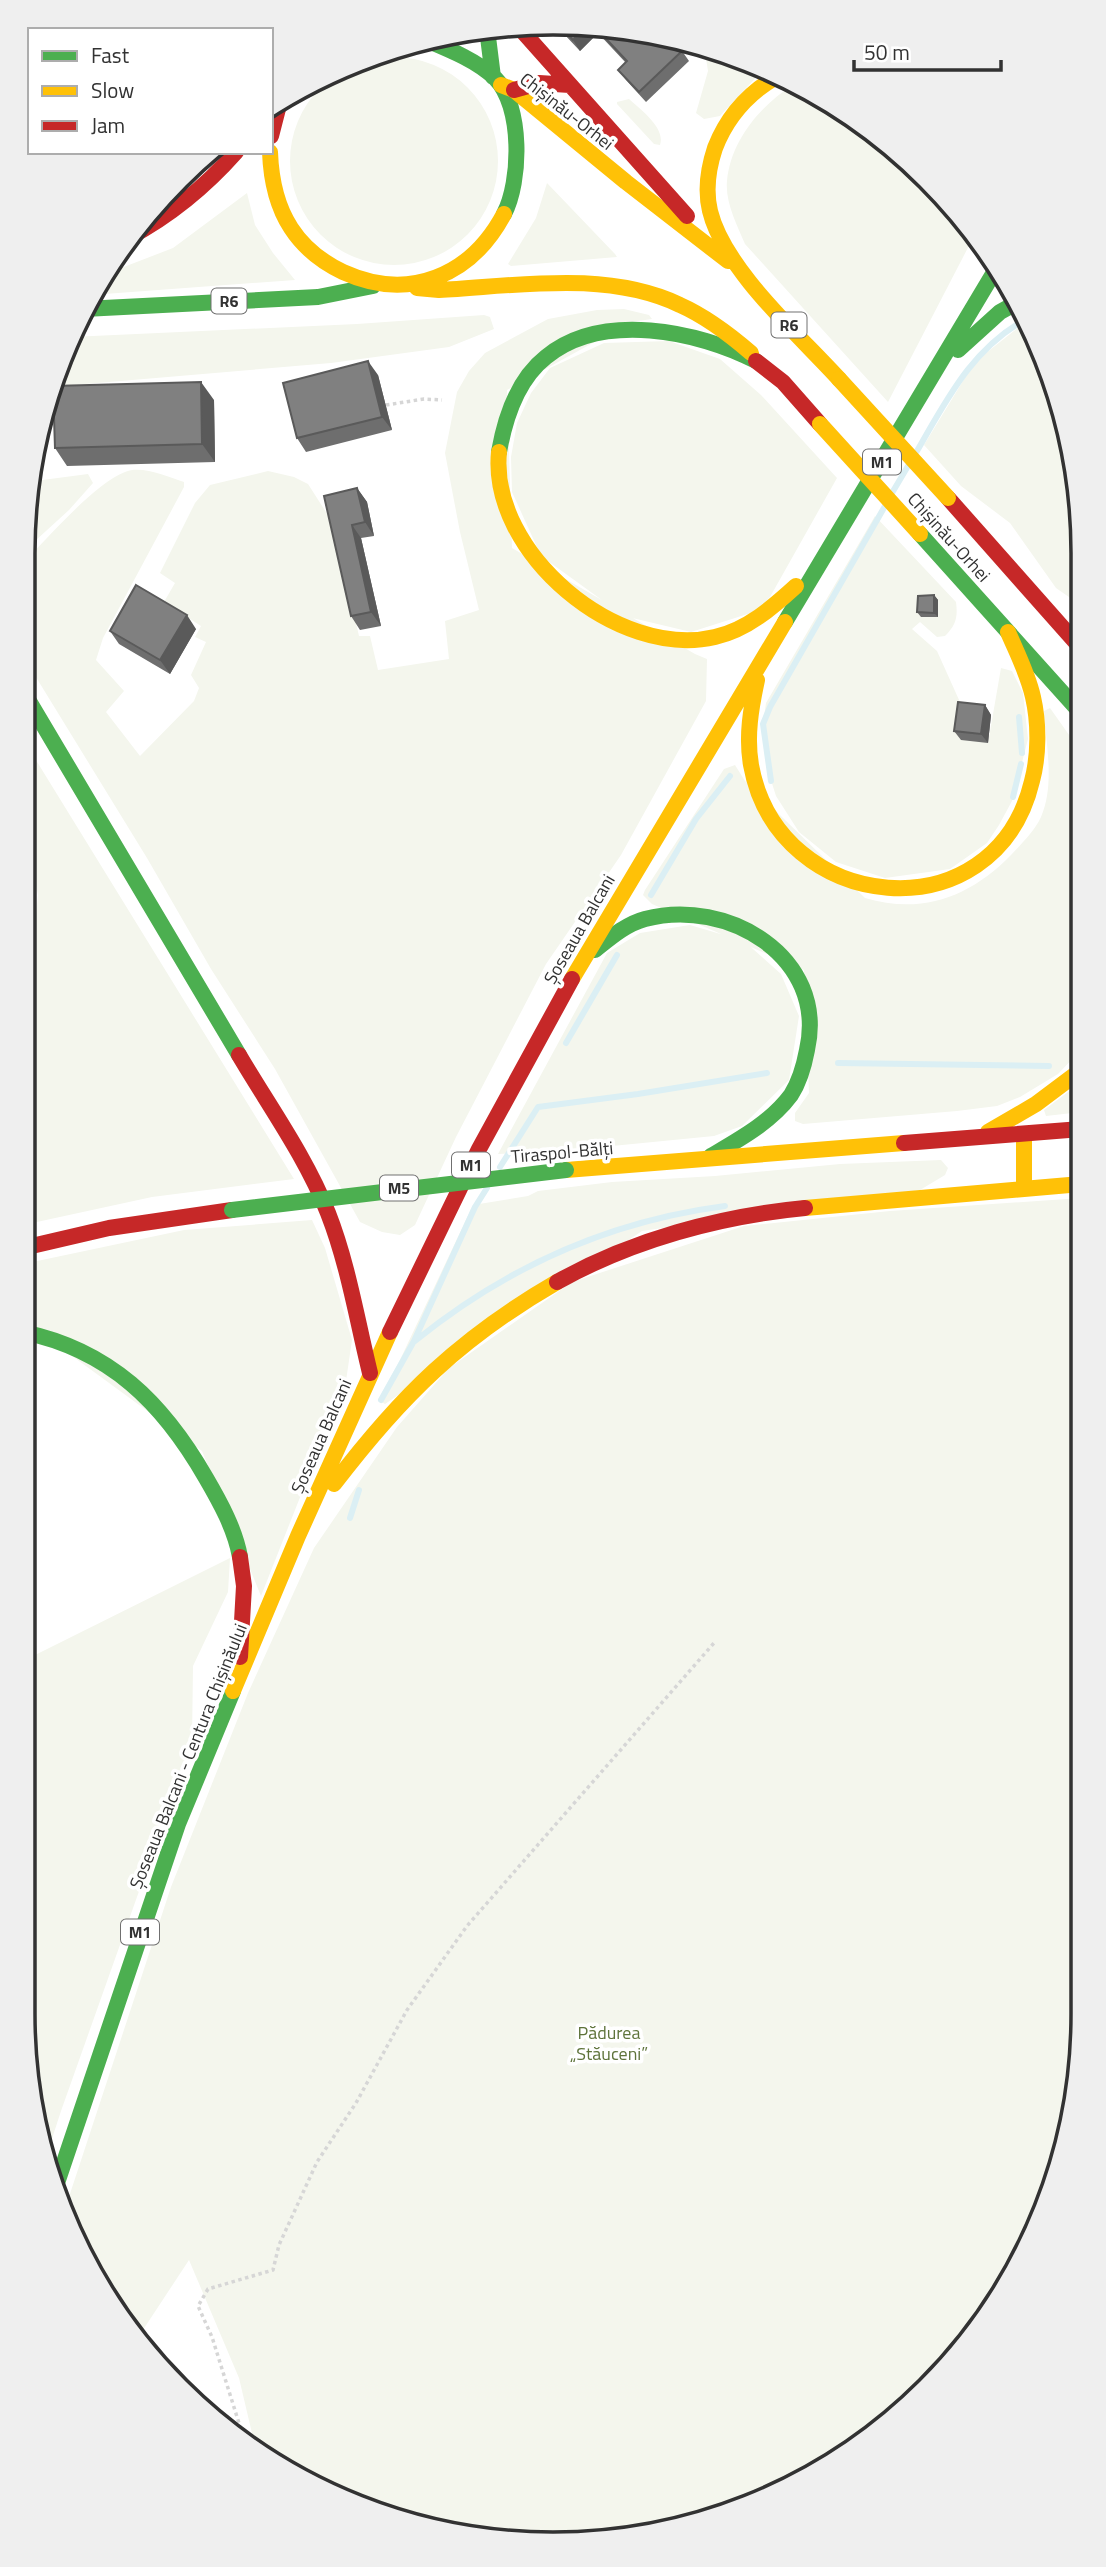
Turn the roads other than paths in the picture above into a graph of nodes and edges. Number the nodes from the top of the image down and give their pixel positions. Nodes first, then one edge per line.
1 (526, 36) edge
2 (490, 39) edge
3 (444, 47) edge
4 (769, 82) edge
5 (503, 84) junction
6 (570, 85) junction
7 (234, 154) edge
8 (270, 154) edge
9 (154, 223) edge
10 (712, 246) junction
11 (739, 271) junction
12 (973, 277) dead end
13 (991, 277) edge
14 (374, 286) junction
15 (403, 287) junction
16 (1009, 307) edge
17 (96, 308) edge
18 (961, 328) junction
19 (939, 366) junction
20 (770, 370) junction
21 (824, 559) junction
22 (1042, 604) junction
23 (1071, 615) edge
24 (1008, 632) junction
25 (1071, 637) edge
26 (761, 661) junction
27 (1071, 702) edge
28 (35, 711) edge
29 (582, 961) junction
30 (1071, 1079) edge
31 (1071, 1130) edge
32 (1024, 1134) junction
33 (978, 1138) junction
34 (704, 1159) junction
35 (1071, 1184) edge
36 (1024, 1186) junction
37 (35, 1245) edge
38 (35, 1335) edge
39 (370, 1373) junction
40 (298, 1536) junction
41 (239, 1678) junction
42 (60, 2174) edge

1 - 6 main road
2 - 5 main road
3 - 5 main road, Chișinău-Orhei
4 - 11 main road
5 - 6 main road
5 - 10 main road, Chișinău-Orhei
5 - 15 main road, R6
6 - 10 main road
7 - 9 main road
8 - 14 main road, R6
10 - 11 main road, Chișinău-Orhei
11 - 22 main road, Chișinău-Orhei / R6, bridge
12 - 18 main road
13 - 18 main road, M1
14 - 15 main road, R6
14 - 17 main road, R6
15 - 20 main road, Chișinău-Orhei / R6
16 - 19 main road
18 - 19 main road, M1
19 - 21 main road, Șoseaua Balcani / M1
20 - 21 main road
20 - 24 main road, Chișinău-Orhei / R6, bridge
21 - 26 main road, Șoseaua Balcani / M1
22 - 23 main road
22 - 25 main road, Chișinău-Orhei / R6
24 - 26 main road
24 - 27 main road, Chișinău-Orhei / R6
26 - 29 main road, Șoseaua Balcani / M1
28 - 39 main road
29 - 34 main road
29 - 39 main road, Șoseaua Balcani / M1
30 - 33 main road
31 - 32 main road, M5
32 - 33 main road, Tiraspol-Bălți / M5
32 - 36 main road
33 - 34 main road, Tiraspol-Bălți / M5
34 - 37 main road, Tiraspol-Bălți / M5, bridge
35 - 36 main road
36 - 40 main road
38 - 41 main road
39 - 40 main road, Șoseaua Balcani / M1
40 - 41 main road, Șoseaua Balcani - Centura Chișinăului / M1
41 - 42 main road, Șoseaua Balcani - Centura Chișinăului / M1

